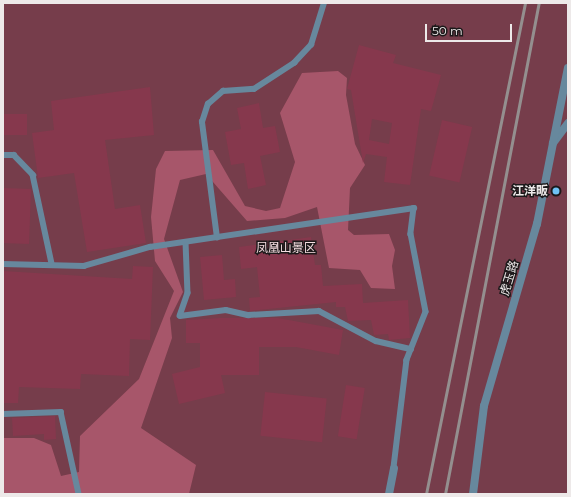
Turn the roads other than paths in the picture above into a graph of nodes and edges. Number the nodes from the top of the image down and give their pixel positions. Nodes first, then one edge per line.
1 (324, 3) edge
2 (568, 68) edge
3 (568, 123) edge
4 (552, 144) junction
5 (3, 155) edge
6 (217, 238) junction
7 (186, 242) junction
8 (3, 264) edge
9 (52, 264) junction
10 (411, 349) junction
11 (3, 414) edge
12 (394, 468) joint
13 (79, 494) edge
14 (389, 494) edge
15 (473, 494) edge

1 - 6 lane
2 - 4 street, 虎玉路
3 - 4 street
4 - 15 street, 虎玉路
5 - 9 lane
6 - 7 lane
6 - 10 lane
7 - 9 lane
7 - 10 lane
8 - 9 lane
10 - 12 lane
11 - 13 lane
12 - 14 street

